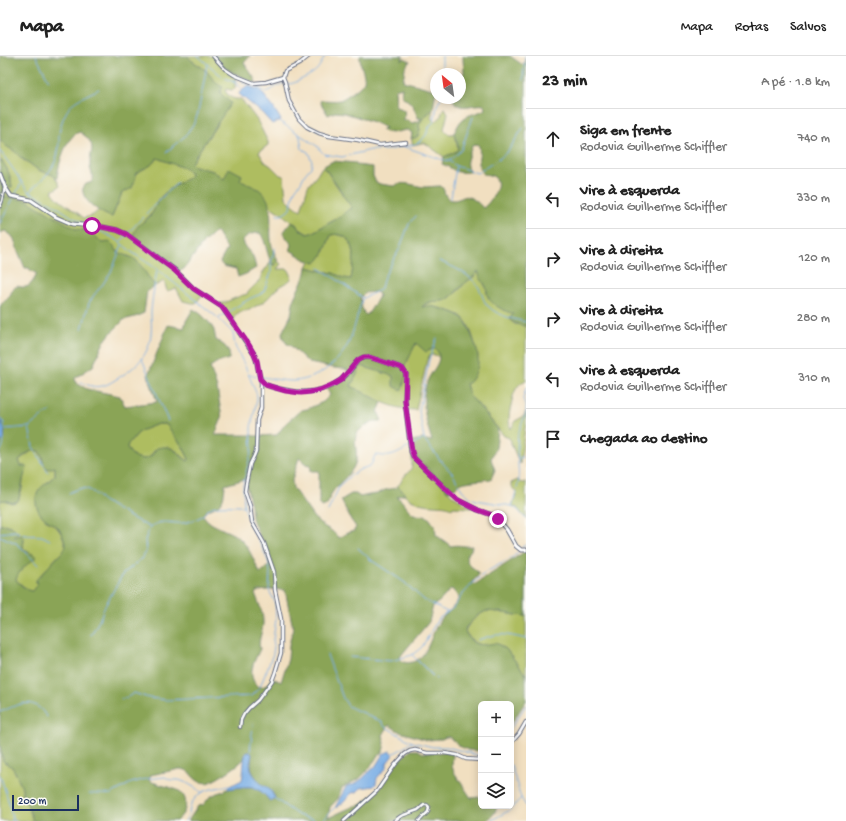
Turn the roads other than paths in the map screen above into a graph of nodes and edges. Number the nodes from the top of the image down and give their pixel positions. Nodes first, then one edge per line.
1 (213, 56) edge
2 (309, 56) edge
3 (283, 77) junction
4 (406, 142) dead end
5 (0, 174) edge
6 (5, 186) junction
7 (0, 206) edge
8 (261, 381) junction
9 (526, 550) edge
10 (526, 722) edge
11 (240, 727) dead end
12 (514, 740) edge
13 (478, 760) edge
14 (344, 821) edge
15 (394, 821) edge
16 (419, 821) edge

1 - 3 street
2 - 3 street
3 - 4 street
5 - 6 street
6 - 7 street
6 - 8 street
8 - 9 street
8 - 11 street
10 - 12 street
13 - 14 street
15 - 16 street

